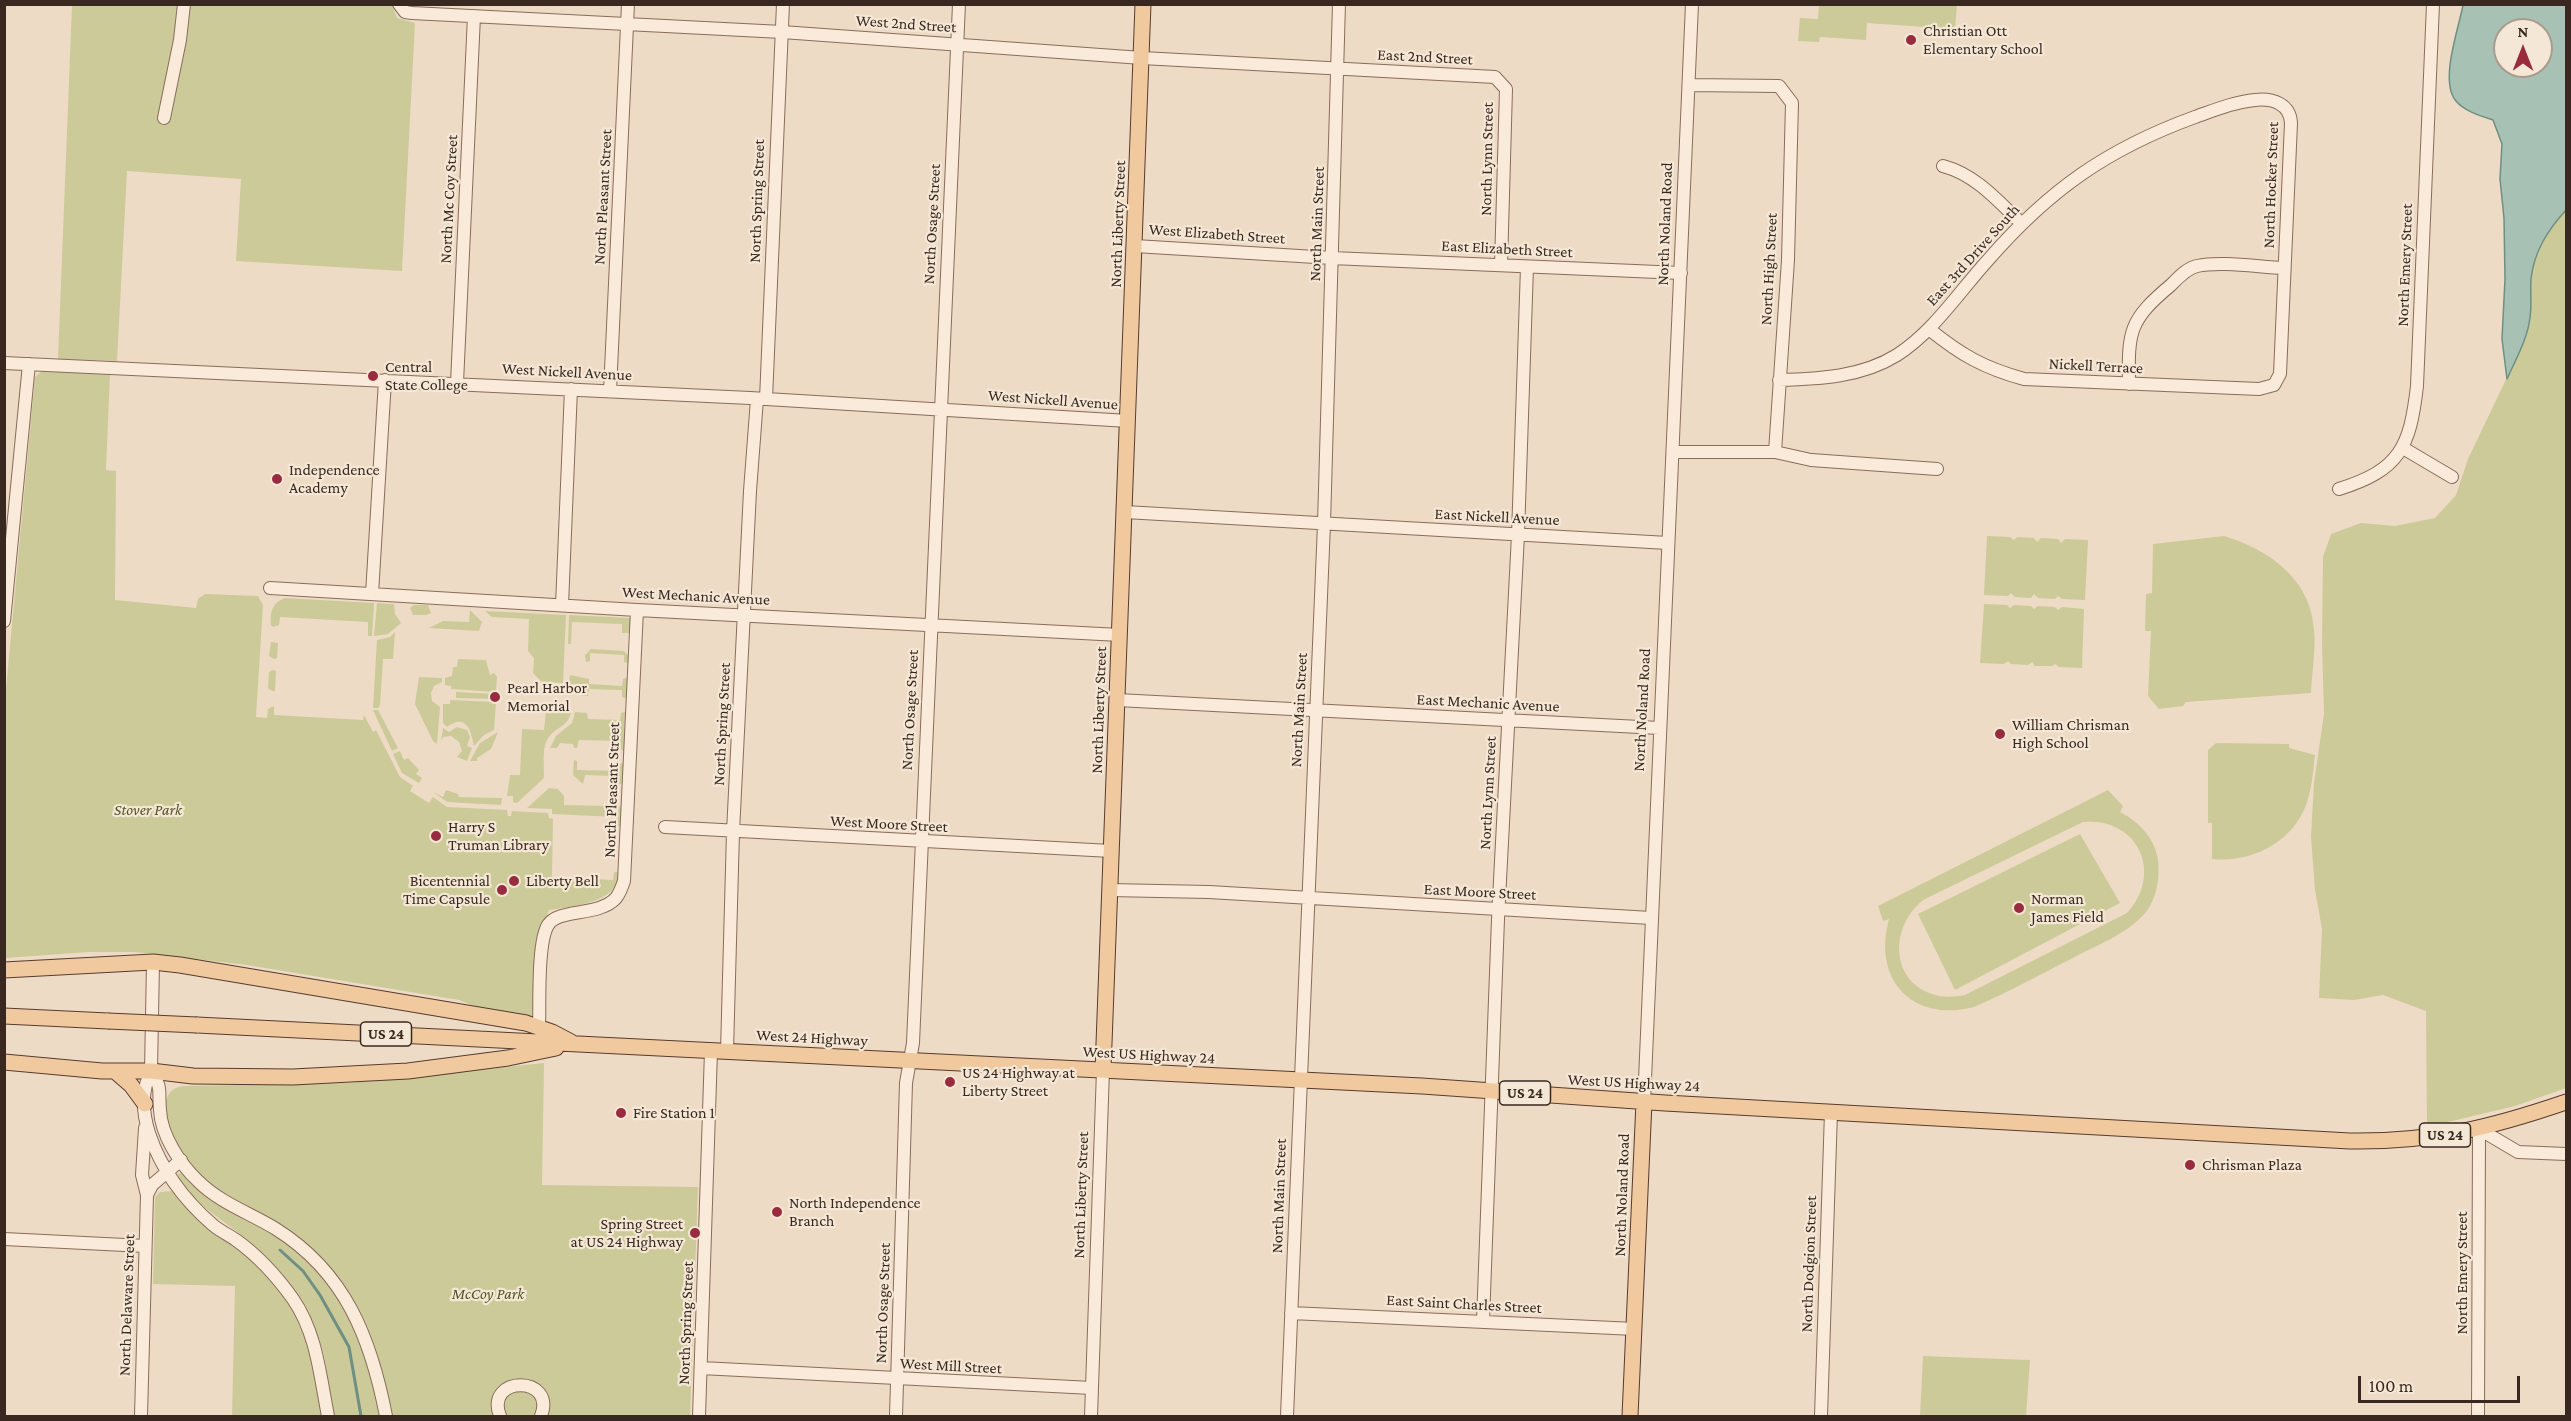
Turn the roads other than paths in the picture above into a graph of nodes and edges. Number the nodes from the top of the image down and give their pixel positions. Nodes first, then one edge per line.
1 (184, 4) edge
2 (628, 4) edge
3 (783, 4) edge
4 (959, 4) edge
5 (1143, 4) edge
6 (1340, 4) edge
7 (1692, 4) edge
8 (2433, 4) edge
9 (401, 6) edge
10 (474, 16) junction
11 (627, 24) junction
12 (782, 32) junction
13 (957, 44) junction
14 (1142, 58) junction
15 (1338, 68) junction
16 (1689, 85) junction
17 (1506, 89) joint
18 (2285, 106) joint
19 (164, 118) dead end
20 (1943, 166) dead end
21 (2021, 223) junction
22 (1135, 246) junction
23 (1332, 258) junction
24 (1501, 265) junction
25 (1527, 267) junction
26 (2284, 268) junction
27 (1681, 273) junction
28 (1929, 329) junction
29 (4, 363) edge
30 (29, 364) junction
31 (385, 380) junction
32 (1779, 380) junction
33 (457, 383) junction
34 (2129, 384) junction
35 (571, 389) junction
36 (2277, 389) joint
37 (610, 391) junction
38 (761, 399) junction
39 (940, 410) junction
40 (1128, 421) junction
41 (2403, 448) junction
42 (1673, 452) junction
43 (1775, 452) junction
44 (1937, 469) dead end
45 (2452, 477) dead end
46 (2339, 489) dead end
47 (1125, 512) junction
48 (1324, 524) junction
49 (1518, 535) junction
50 (1668, 543) junction
51 (270, 588) dead end
52 (372, 594) junction
53 (562, 605) junction
54 (637, 610) junction
55 (745, 615) junction
56 (4, 621) edge
57 (930, 625) junction
58 (1120, 634) junction
59 (1117, 700) junction
60 (1316, 711) junction
61 (1508, 720) junction
62 (1659, 728) junction
63 (665, 827) dead end
64 (734, 832) junction
65 (920, 842) junction
66 (1111, 851) junction
67 (1109, 890) junction
68 (1307, 899) junction
69 (1499, 909) junction
70 (1651, 918) junction
71 (153, 962) junction
72 (4, 970) edge
73 (4, 1016) edge
74 (539, 1028) junction
75 (574, 1044) junction
76 (719, 1051) junction
77 (910, 1061) junction
78 (4, 1062) edge
79 (1103, 1070) junction
80 (152, 1071) junction
81 (116, 1072) junction
82 (1300, 1080) junction
83 (1492, 1090) junction
84 (1644, 1102) junction
85 (2566, 1102) edge
86 (145, 1104) junction
87 (1831, 1112) junction
88 (146, 1121) junction
89 (2479, 1129) junction
90 (2566, 1154) edge
91 (181, 1160) junction
92 (166, 1171) junction
93 (147, 1195) junction
94 (4, 1239) edge
95 (146, 1246) junction
96 (1291, 1313) junction
97 (1483, 1322) junction
98 (1635, 1329) junction
99 (701, 1368) junction
100 (897, 1380) junction
101 (1092, 1389) junction
102 (141, 1416) edge
103 (328, 1416) edge
104 (386, 1416) edge
105 (500, 1416) edge
106 (540, 1416) edge
107 (699, 1416) edge
108 (897, 1416) edge
109 (1091, 1416) edge
110 (1287, 1416) edge
111 (1630, 1416) edge
112 (1821, 1416) edge
113 (2478, 1416) edge

1 - 19 street
2 - 11 street, North Pleasant Street
3 - 12 street, North Spring Street
4 - 13 street, North Osage Street
5 - 14 main road, North Liberty Street
6 - 15 street, North Main Street
7 - 16 street, North Noland Road
8 - 41 street, North Emery Street
9 - 10 street, West 2nd Street
10 - 11 street, West 2nd Street
10 - 33 street, North Mc Coy Street
11 - 12 street, West 2nd Street
11 - 37 street, North Pleasant Street
12 - 13 street, West 2nd Street
12 - 38 street, North Spring Street
13 - 14 street, West 2nd Street
13 - 39 street, North Osage Street
14 - 15 street, West 2nd Street
14 - 22 main road, North Liberty Street
15 - 17 street, East 2nd Street
15 - 23 street, North Main Street
16 - 27 street, North Noland Road
16 - 32 street, North High Street
17 - 24 street, North Lynn Street
18 - 21 street, East 3rd Drive South
18 - 26 street, North Hocker Street
20 - 21 street
21 - 28 street, East 3rd Drive South
22 - 23 street, West Elizabeth Street
22 - 40 main road, North Liberty Street
23 - 24 street, East Elizabeth Street
23 - 48 street, North Main Street
24 - 25 street, East Elizabeth Street
25 - 27 street, East Elizabeth Street
25 - 49 street, North Lynn Street
26 - 34 street
26 - 36 street, North Hocker Street
27 - 42 street, North Noland Road
28 - 32 street, East 3rd Drive South
28 - 34 street, Nickell Terrace
29 - 30 street, West Nickell Avenue
30 - 31 street, West Nickell Avenue
30 - 56 street
31 - 33 street, West Nickell Avenue
31 - 52 street
32 - 43 street, North High Street
33 - 35 street, West Nickell Avenue
34 - 36 street, Nickell Terrace
35 - 37 street, West Nickell Avenue
35 - 53 street
37 - 38 street, West Nickell Avenue
38 - 39 street, West Nickell Avenue
38 - 55 street, North Spring Street
39 - 40 street, West Nickell Avenue
39 - 57 street, North Osage Street
40 - 47 main road, North Liberty Street
41 - 45 street
41 - 46 street, North Emery Street
42 - 43 street
42 - 50 street, North Noland Road
43 - 44 street
47 - 48 street
47 - 58 main road, North Liberty Street
48 - 49 street, East Nickell Avenue
48 - 60 street, North Main Street
49 - 50 street, East Nickell Avenue
49 - 61 street, North Lynn Street
50 - 62 street, North Noland Road
51 - 52 street, West Mechanic Avenue
52 - 53 street, West Mechanic Avenue
53 - 54 street, West Mechanic Avenue
54 - 55 street, West Mechanic Avenue
54 - 74 street, North Pleasant Street
55 - 57 street, West Mechanic Avenue
55 - 64 street, North Spring Street
57 - 58 street, West Mechanic Avenue
57 - 65 street, North Osage Street
58 - 59 main road, North Liberty Street
59 - 60 street
59 - 66 main road, North Liberty Street
60 - 61 street, East Mechanic Avenue
60 - 68 street, North Main Street
61 - 62 street, East Mechanic Avenue
61 - 69 street, North Lynn Street
62 - 70 street, North Noland Road
63 - 64 street, West Moore Street
64 - 65 street, West Moore Street
64 - 76 street, North Spring Street
65 - 66 street, West Moore Street
65 - 77 street, North Osage Street
66 - 67 main road, North Liberty Street
67 - 68 street
67 - 79 main road, North Liberty Street
68 - 69 street, East Moore Street
68 - 82 street, North Main Street
69 - 70 street, East Moore Street
69 - 83 street, North Lynn Street
70 - 84 street, North Noland Road
71 - 72 main road
71 - 74 main road
71 - 80 street
73 - 75 main road, US 24, bridge
74 - 75 main road
75 - 76 main road, US 24
75 - 80 main road
76 - 77 main road, West 24 Highway / US 24
76 - 99 street, North Spring Street
77 - 79 main road, West US Highway 24 / US 24
77 - 100 street, North Osage Street
78 - 81 main road
79 - 82 main road, West US Highway 24 / US 24
79 - 101 street, North Liberty Street
80 - 81 main road
80 - 86 street
80 - 91 street
81 - 86 main road
82 - 83 main road, West US Highway 24 / US 24
82 - 96 street, North Main Street
83 - 84 main road, West US Highway 24 / US 24
83 - 97 street, North Lynn Street
84 - 87 main road, West US Highway 24 / US 24
84 - 98 main road, North Noland Road
85 - 89 main road, US 24
86 - 88 street
87 - 89 main road, West US Highway 24 / US 24
87 - 112 street, North Dodgion Street
88 - 92 street
88 - 93 street, North Delaware Street
89 - 90 street
89 - 113 street, North Emery Street
91 - 92 street
91 - 104 street
92 - 93 street
92 - 103 street
93 - 95 street, North Delaware Street
94 - 95 street
95 - 102 street, North Delaware Street
96 - 97 street, East Saint Charles Street
96 - 110 street, North Main Street
97 - 98 street, East Saint Charles Street
98 - 111 main road, North Noland Road
99 - 100 street, West Mill Street
99 - 107 street, North Spring Street
100 - 101 street, West Mill Street
100 - 108 street, North Osage Street
101 - 109 street, North Liberty Street
105 - 106 street

